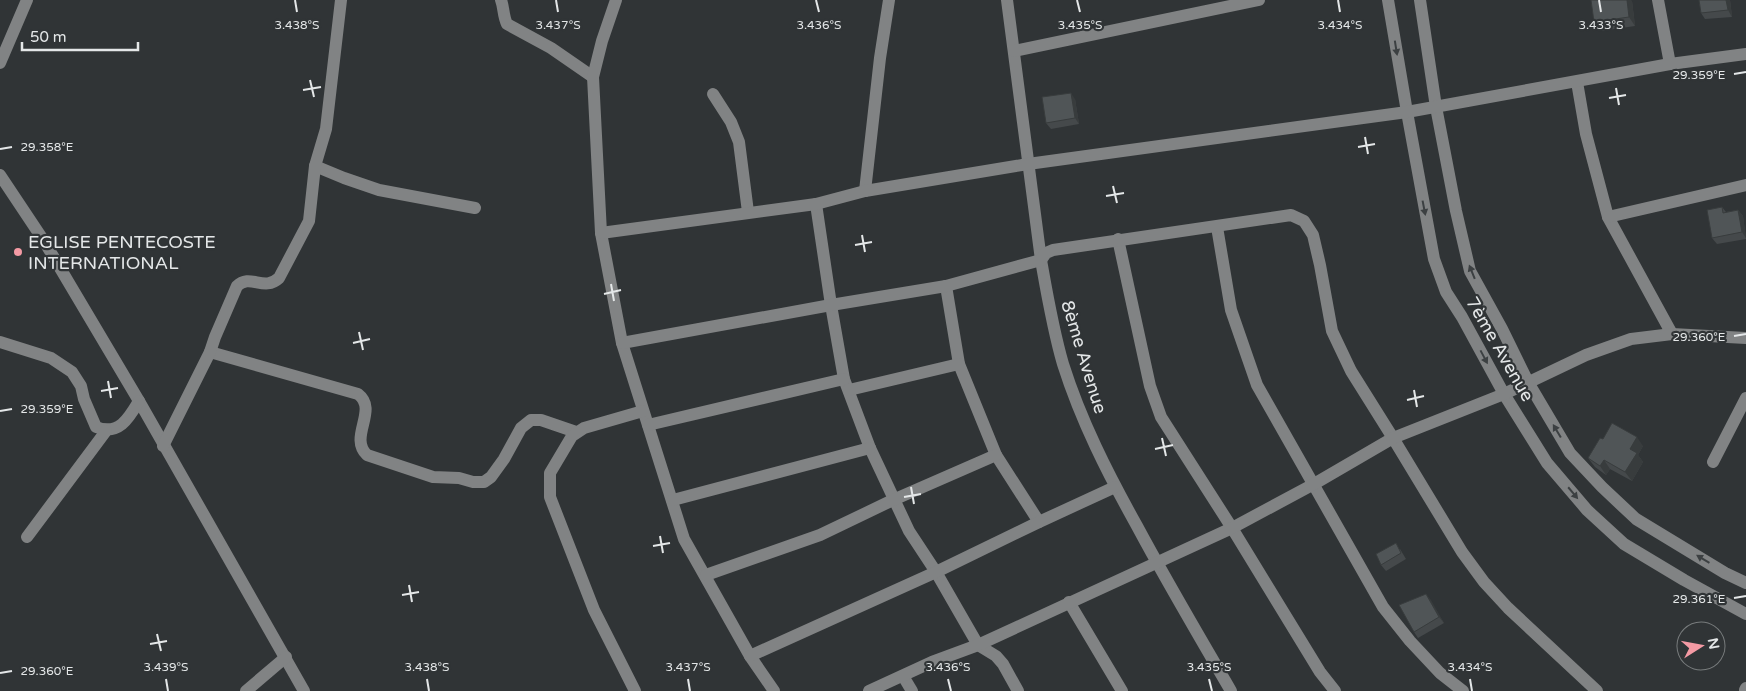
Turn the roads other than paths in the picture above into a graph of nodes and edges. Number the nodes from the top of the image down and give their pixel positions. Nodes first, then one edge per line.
1 (27, 0) edge
2 (341, 0) edge
3 (501, 0) edge
4 (616, 0) edge
5 (889, 0) edge
6 (1007, 0) edge
7 (1259, 0) edge
8 (1388, 0) edge
9 (1420, 0) edge
10 (1658, 0) edge
11 (1014, 51) junction
12 (1746, 54) edge
13 (0, 63) edge
14 (1670, 64) junction
15 (593, 77) junction
16 (1577, 82) junction
17 (713, 94) dead end
18 (1436, 107) junction
19 (1406, 112) junction
20 (1028, 164) junction
21 (315, 166) junction
22 (0, 175) edge
23 (1746, 185) edge
24 (865, 191) junction
25 (816, 204) junction
26 (475, 208) dead end
27 (748, 212) junction
28 (1608, 217) junction
29 (1217, 226) junction
30 (601, 233) junction
31 (1118, 239) junction
32 (1041, 260) junction
33 (946, 286) junction
34 (831, 305) junction
35 (1672, 334) junction
36 (1746, 338) edge
37 (0, 342) edge
38 (622, 343) junction
39 (210, 352) junction
40 (959, 364) junction
41 (1528, 382) junction
42 (847, 384) junction
43 (1504, 394) junction
44 (1746, 398) edge
45 (139, 401) junction
46 (643, 411) junction
47 (648, 425) junction
48 (106, 431) junction
49 (576, 432) junction
50 (1393, 438) junction
51 (163, 446) junction
52 (870, 448) junction
53 (996, 455) junction
54 (1713, 462) dead end
55 (1314, 484) junction
56 (1115, 487) junction
57 (673, 500) junction
58 (893, 500) junction
59 (1039, 522) junction
60 (1232, 528) junction
61 (27, 537) dead end
62 (1157, 563) junction
63 (936, 572) junction
64 (706, 575) junction
65 (1746, 583) edge
66 (1068, 602) junction
67 (1746, 614) edge
68 (978, 644) junction
69 (750, 656) junction
70 (286, 657) junction
71 (903, 676) junction
72 (246, 691) edge
73 (304, 691) edge
74 (635, 691) edge
75 (774, 691) edge
76 (869, 691) edge
77 (912, 691) edge
78 (1018, 691) edge
79 (1122, 691) edge
80 (1231, 691) edge
81 (1335, 691) edge
82 (1462, 691) edge
83 (1597, 691) edge

1 - 13 street
2 - 21 street
3 - 15 street
4 - 15 street
5 - 24 street
6 - 11 street, 8ème Avenue
7 - 11 street
8 -> 19 street, 7ème Avenue
9 - 18 street, 7ème Avenue
10 - 14 street
11 - 20 street, 8ème Avenue
12 - 14 street
14 - 16 street
15 - 30 street
16 - 18 street
16 - 28 street
17 - 27 street
18 - 19 street
41 -> 18 street, 7ème Avenue
19 - 20 street
19 -> 43 street, 7ème Avenue
20 - 24 street
20 - 32 street, 8ème Avenue
21 - 26 street
21 - 39 street
22 - 45 street
23 - 28 street
24 - 25 street
25 - 27 street
25 - 34 street
27 - 30 street
28 - 35 street
29 - 31 street
29 - 50 street
29 - 55 street
30 - 38 street
31 - 32 street
31 - 60 street
32 - 33 street
32 - 56 street, 8ème Avenue
33 - 34 street
33 - 40 street
34 - 38 street
34 - 42 street
35 - 36 street
35 - 41 street
37 - 48 street
38 - 46 street
39 - 49 street
39 - 51 street
40 - 42 street
40 - 53 street
41 - 43 street
65 -> 41 street, 7ème Avenue
42 - 47 street
42 - 52 street
43 - 50 street
43 -> 67 street, 7ème Avenue
44 - 54 street
45 - 48 street
45 - 51 street
46 - 47 street
46 - 49 street
47 - 57 street
48 - 61 street
49 - 74 street
50 - 55 street
50 - 83 street
51 - 70 street
52 - 57 street
52 - 58 street
53 - 58 street
53 - 59 street
55 - 60 street
55 - 82 street
56 - 59 street
56 - 62 street, 8ème Avenue
57 - 64 street
58 - 63 street
58 - 64 street
59 - 63 street
60 - 62 street
60 - 81 street
62 - 66 street
62 - 80 street, 8ème Avenue
63 - 68 street
63 - 69 street
64 - 69 street
66 - 68 street
66 - 79 street
68 - 71 street
68 - 78 street
69 - 75 street
70 - 72 street
70 - 73 street
71 - 76 street
71 - 77 street

